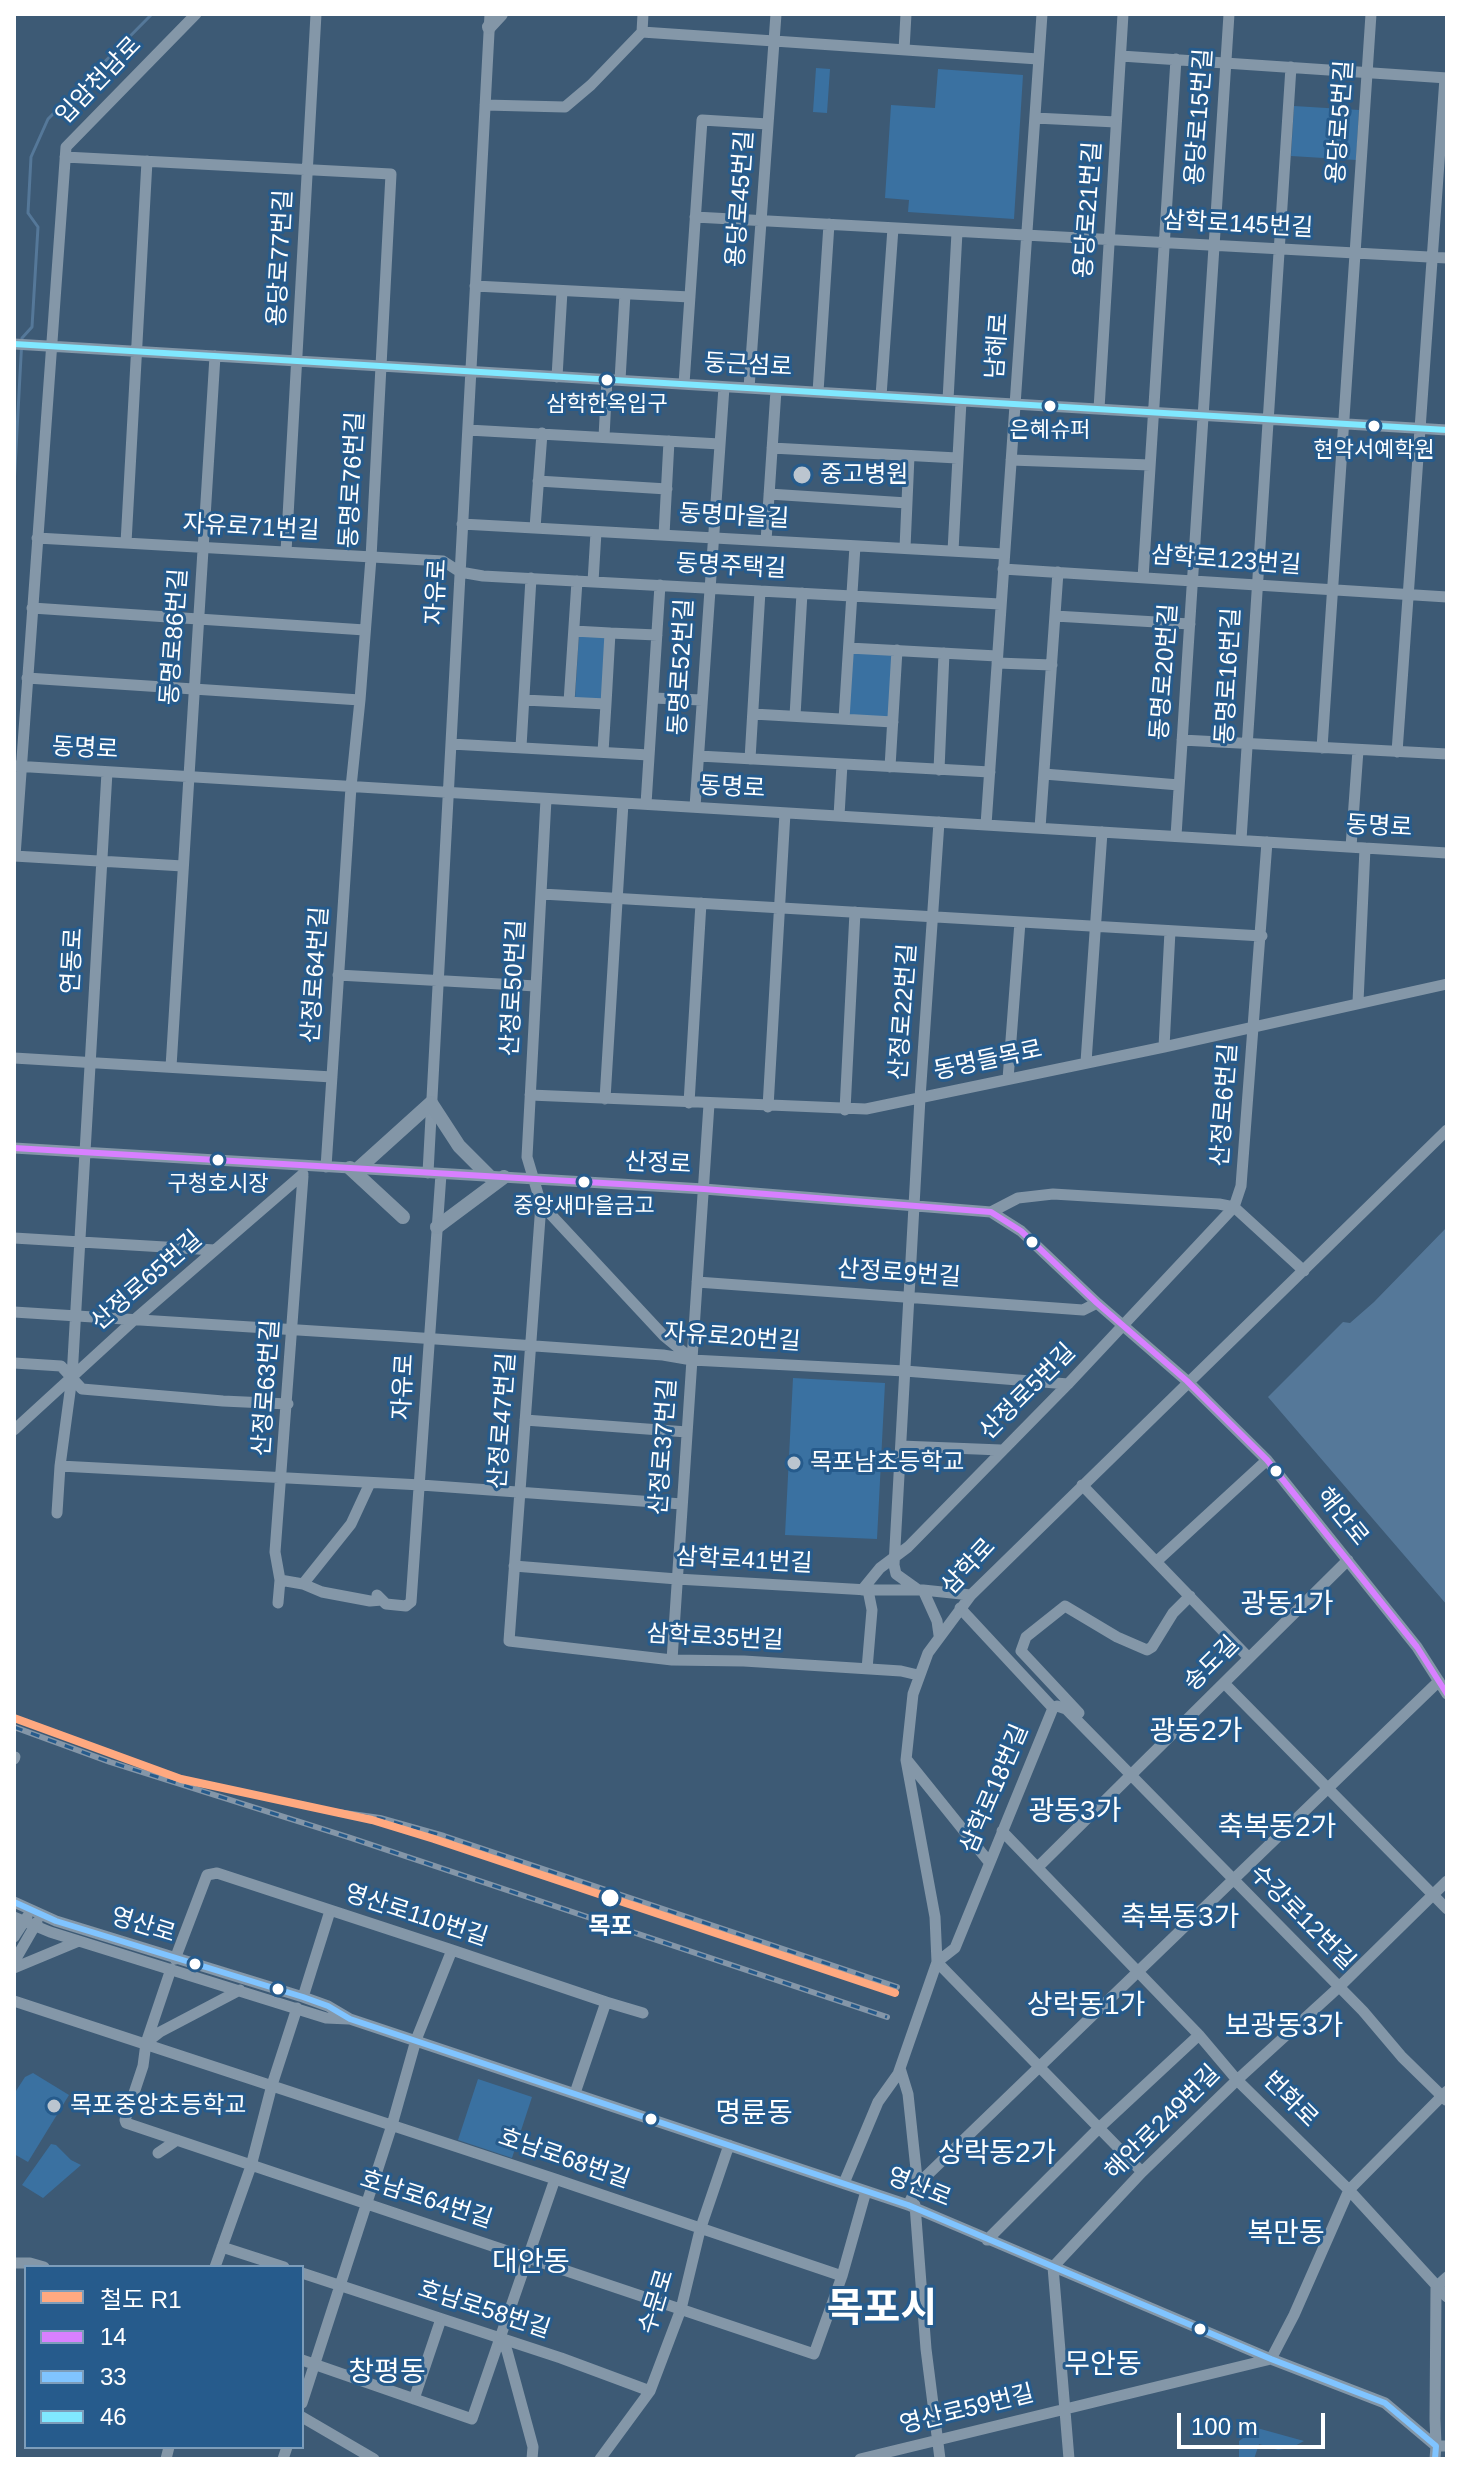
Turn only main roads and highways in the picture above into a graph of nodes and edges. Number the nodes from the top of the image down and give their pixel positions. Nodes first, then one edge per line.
1 (501, 14) edge
2 (488, 18) edge
3 (403, 1217) dead end
4 (437, 1227) road end

1 - 2 main road
3 - 4 main road

